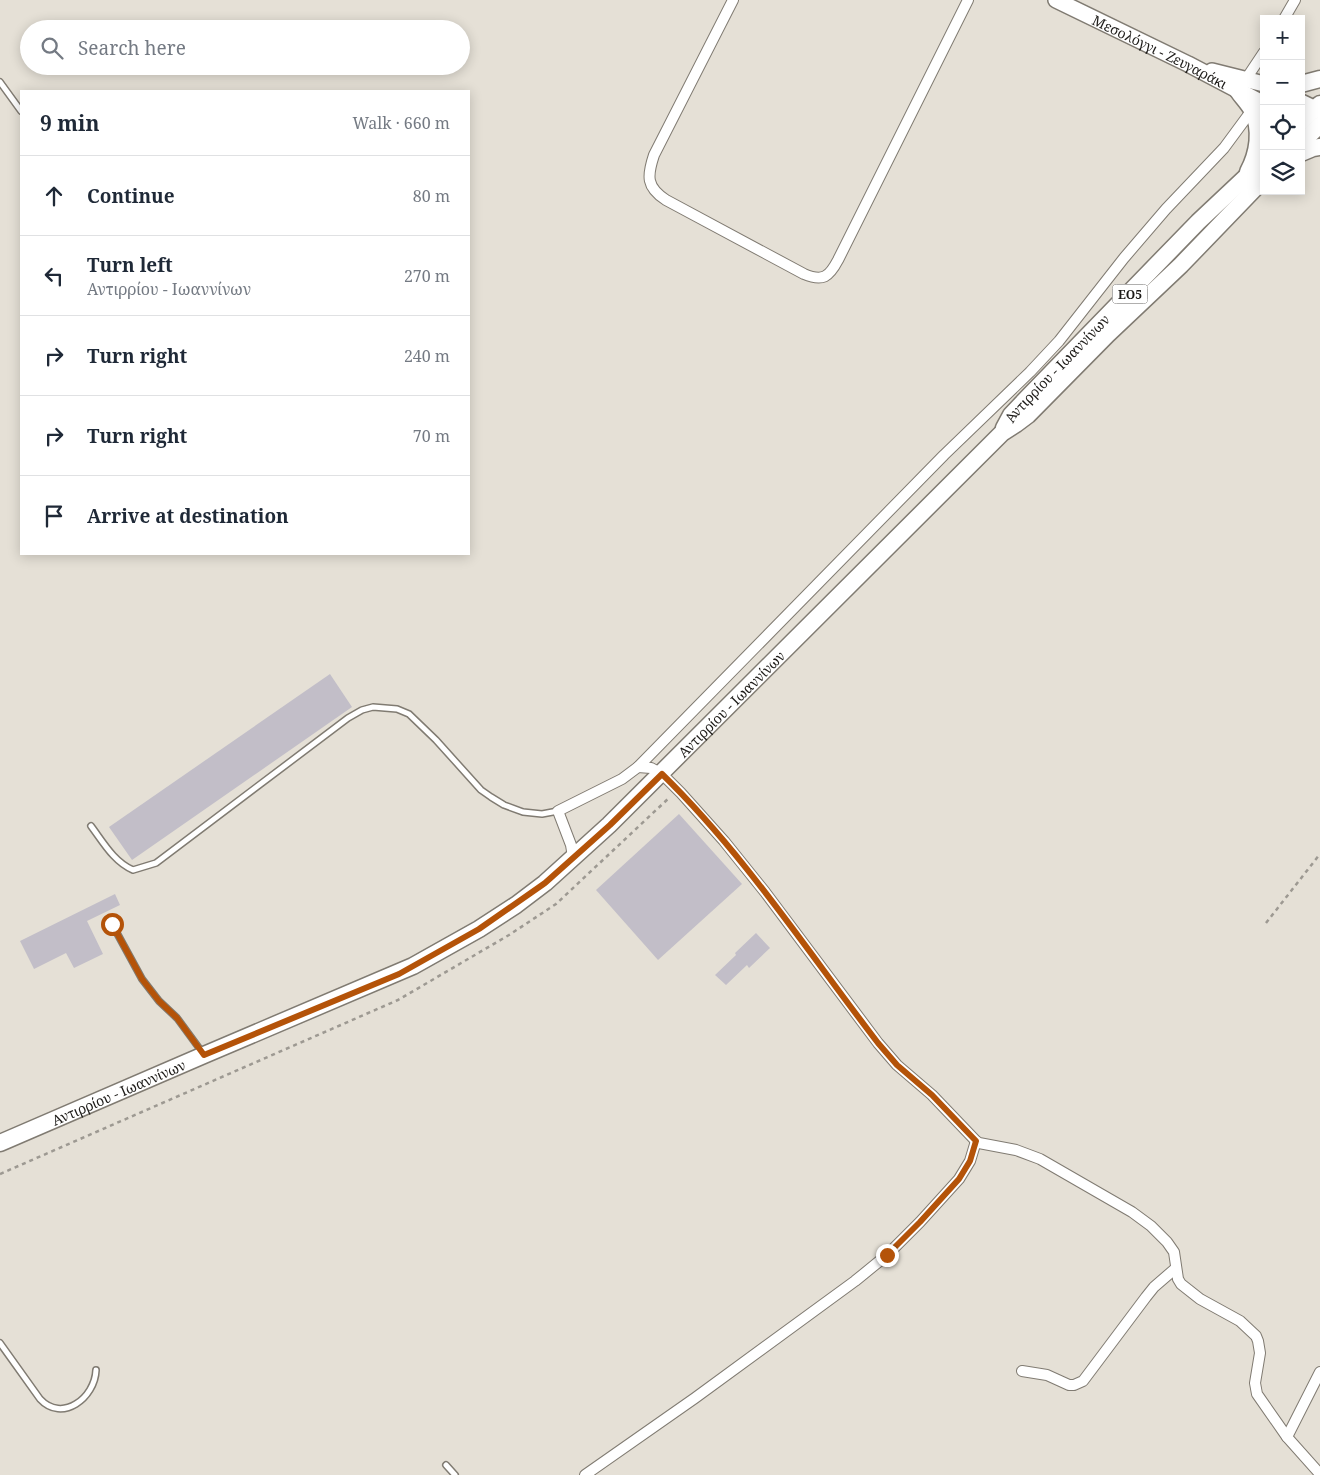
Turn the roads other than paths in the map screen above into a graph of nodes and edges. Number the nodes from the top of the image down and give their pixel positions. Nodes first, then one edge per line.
1 (733, 0) edge
2 (968, 0) edge
3 (1295, 0) edge
4 (1060, 1) edge
5 (1286, 15) edge
6 (1260, 58) edge
7 (1320, 70) edge
8 (1320, 79) edge
9 (1305, 80) edge
10 (0, 82) edge
11 (1305, 82) edge
12 (1260, 84) edge
13 (1242, 85) junction
14 (1258, 107) edge
15 (20, 110) edge
16 (1313, 117) edge
17 (1305, 134) edge
18 (1320, 148) edge
19 (1305, 151) edge
20 (1260, 163) edge
21 (1243, 178) junction
22 (1260, 183) edge
23 (1002, 432) junction
24 (638, 767) junction
25 (662, 774) junction
26 (558, 811) junction
27 (91, 826) dead end
28 (573, 858) junction
29 (112, 924) dead end
30 (204, 1055) junction
31 (976, 1141) junction
32 (0, 1143) edge
33 (1176, 1268) junction
34 (0, 1343) edge
35 (96, 1370) dead end
36 (1022, 1371) dead end
37 (1320, 1372) edge
38 (1287, 1438) junction
39 (446, 1465) dead end
40 (1319, 1474) edge
41 (454, 1475) edge
42 (585, 1475) edge

1 - 2 street
3 - 5 street
4 - 13 main road, Μεσολόγγι - Ζευγαράκι
6 - 13 street
7 - 9 street
8 - 11 main road
10 - 15 lane
12 - 13 main road, Μεσολόγγι - Ζευγαράκι
13 - 14 main road
14 - 21 main road
14 - 24 street
16 - 17 main road
18 - 19 main road
20 - 21 main road, Αντιρρίου - Ιωαννίνων / ΕΟ5
21 - 23 main road, Αντιρρίου - Ιωαννίνων / ΕΟ5
22 - 23 main road, Αντιρρίου - Ιωαννίνων / ΕΟ5
23 - 25 main road, Αντιρρίου - Ιωαννίνων / ΕΟ5
24 - 25 street
24 - 26 street
25 - 28 main road, Αντιρρίου - Ιωαννίνων / ΕΟ5
25 - 31 street
26 - 27 lane
26 - 28 street
28 - 30 main road, Αντιρρίου - Ιωαννίνων / ΕΟ5
29 - 30 lane
30 - 32 main road, Αντιρρίου - Ιωαννίνων / ΕΟ5
31 - 33 street
31 - 42 street
33 - 36 street
33 - 38 street
34 - 35 lane
37 - 38 street
38 - 40 street
39 - 41 lane

